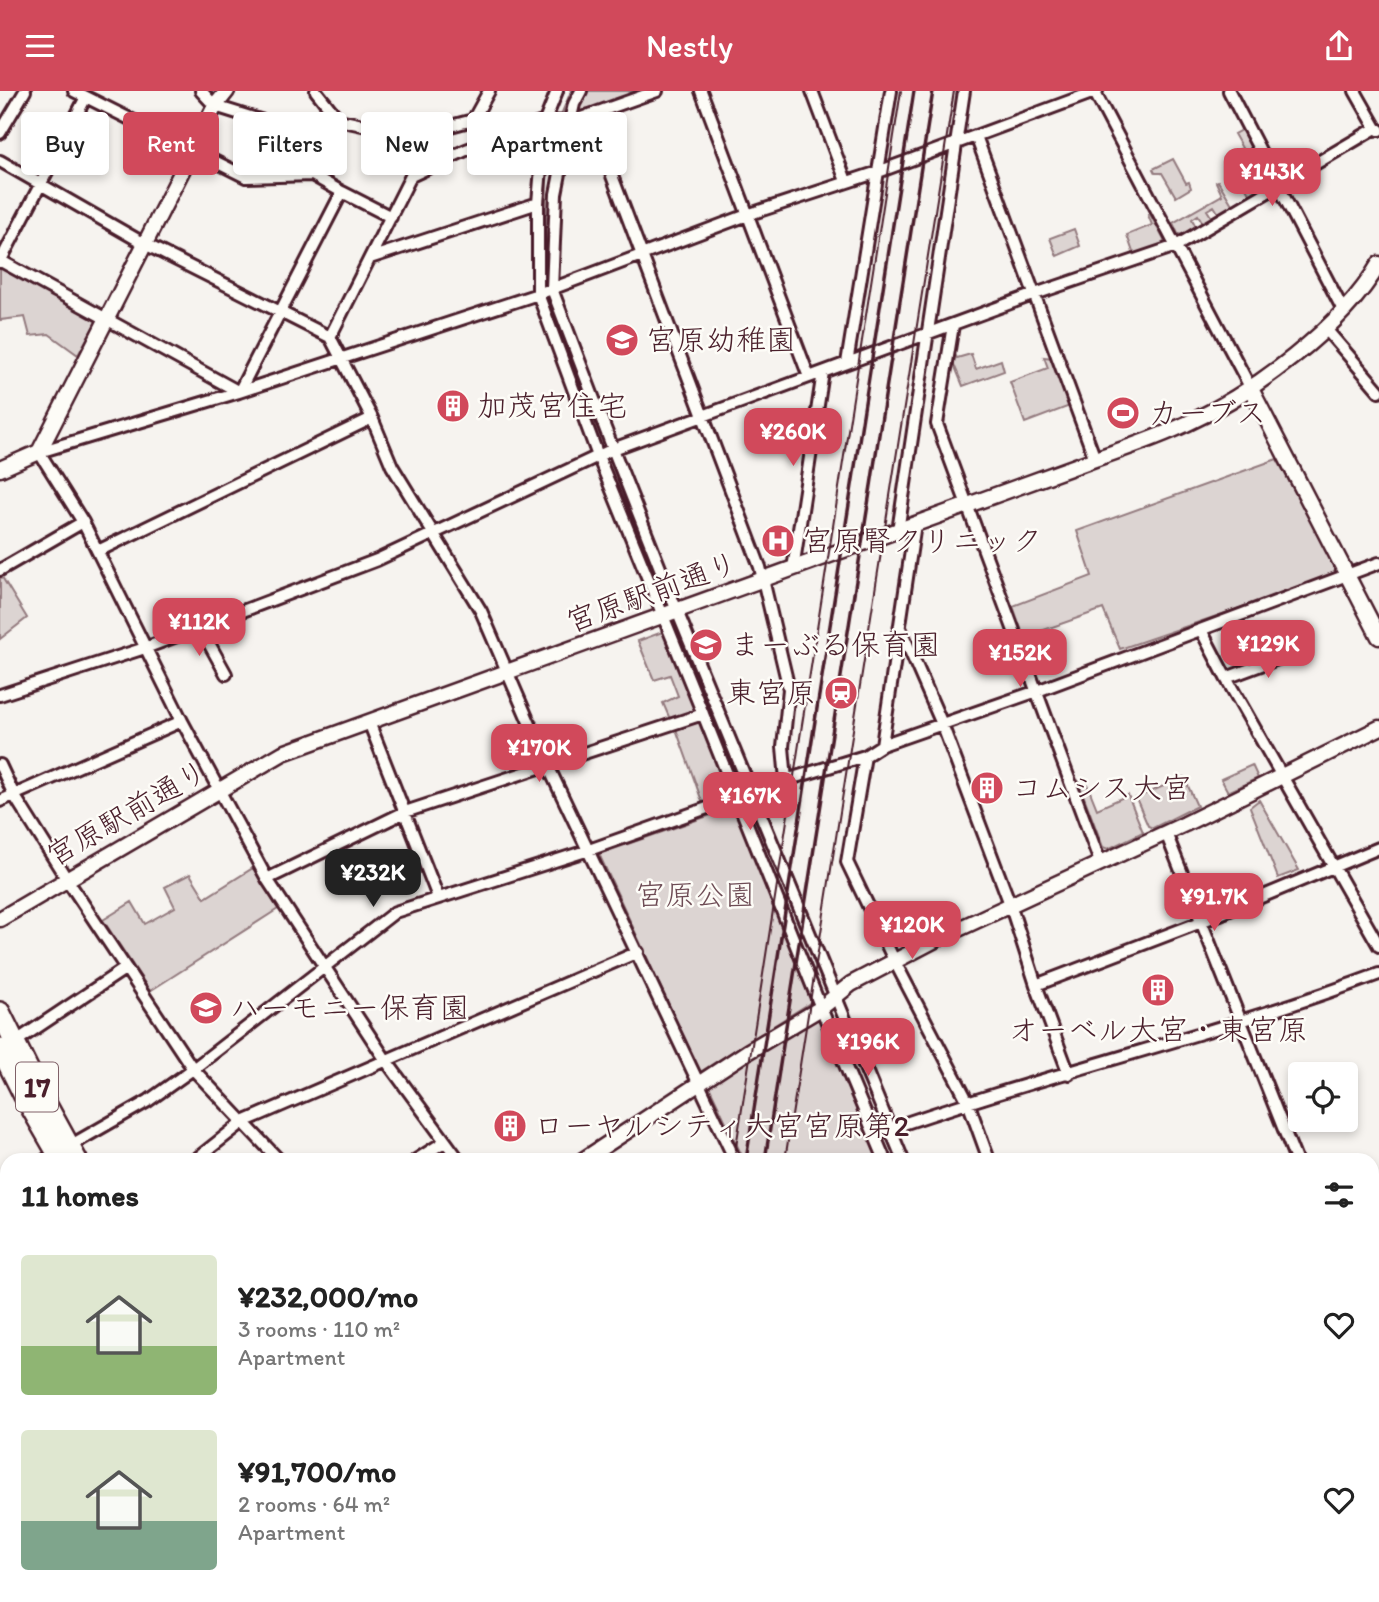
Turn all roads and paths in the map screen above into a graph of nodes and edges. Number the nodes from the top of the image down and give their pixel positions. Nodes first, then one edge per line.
1 (25, 91) edge
2 (74, 91) edge
3 (201, 91) edge
4 (226, 91) edge
5 (316, 91) edge
6 (489, 91) edge
7 (557, 91) edge
8 (580, 91) edge
9 (657, 91) edge
10 (701, 91) edge
11 (812, 91) edge
12 (891, 91) edge
13 (964, 91) edge
14 (1095, 91) edge
15 (1228, 91) edge
16 (1355, 91) edge
17 (86, 97) junction
18 (215, 106) junction
19 (212, 112) edge
20 (234, 112) edge
21 (333, 112) edge
22 (558, 112) edge
23 (567, 112) edge
24 (598, 112) edge
25 (123, 116) edge
26 (347, 122) edge
27 (1377, 129) edge
28 (0, 133) edge
29 (975, 136) junction
30 (956, 143) junction
31 (467, 150) edge
32 (0, 161) edge
33 (219, 164) edge
34 (878, 171) junction
35 (180, 175) edge
36 (545, 175) edge
37 (557, 175) edge
38 (612, 175) edge
39 (846, 181) junction
40 (41, 184) junction
41 (1278, 186) junction
42 (342, 192) junction
43 (538, 203) junction
44 (750, 214) junction
45 (391, 217) junction
46 (145, 244) junction
47 (1175, 246) junction
48 (642, 255) junction
49 (370, 258) junction
50 (1, 262) edge
51 (1378, 266) edge
52 (552, 289) junction
53 (539, 294) junction
54 (1035, 294) junction
55 (1343, 310) junction
56 (280, 312) junction
57 (108, 318) junction
58 (953, 325) junction
59 (1325, 328) junction
60 (926, 336) junction
61 (330, 337) junction
62 (341, 358) junction
63 (847, 363) junction
64 (823, 372) junction
65 (809, 377) junction
66 (1250, 387) junction
67 (1379, 391) edge
68 (239, 392) junction
69 (703, 416) junction
70 (373, 418) junction
71 (612, 450) junction
72 (39, 451) junction
73 (598, 456) junction
74 (1096, 459) junction
75 (0, 469) edge
76 (968, 506) junction
77 (83, 522) junction
78 (915, 524) junction
79 (898, 531) junction
80 (431, 533) junction
81 (98, 551) junction
82 (1379, 563) edge
83 (793, 569) junction
84 (0, 570) edge
85 (1347, 575) junction
86 (763, 579) junction
87 (677, 611) junction
88 (662, 616) junction
89 (200, 627) junction
90 (901, 630) junction
91 (1201, 630) junction
92 (1379, 637) edge
93 (145, 648) junction
94 (1298, 651) dead end
95 (509, 671) junction
96 (226, 674) dead end
97 (1226, 678) junction
98 (1037, 691) junction
99 (0, 695) edge
100 (703, 714) junction
101 (182, 722) junction
102 (369, 722) junction
103 (942, 724) junction
104 (1379, 728) edge
105 (882, 745) junction
106 (865, 756) junction
107 (0, 765) edge
108 (548, 766) junction
109 (1282, 776) junction
110 (786, 780) junction
111 (218, 791) junction
112 (750, 793) junction
113 (14, 795) junction
114 (738, 797) junction
115 (0, 801) edge
116 (405, 812) junction
117 (1166, 833) junction
118 (1379, 848) edge
119 (589, 850) junction
120 (1100, 862) junction
121 (1334, 866) junction
122 (66, 878) junction
123 (267, 879) junction
124 (438, 897) junction
125 (1010, 904) junction
126 (0, 919) edge
127 (1201, 922) junction
128 (1379, 946) edge
129 (638, 952) junction
130 (895, 962) junction
131 (324, 967) junction
132 (126, 968) junction
133 (1379, 974) edge
134 (1036, 985) junction
135 (835, 995) junction
136 (822, 1007) junction
137 (0, 1012) edge
138 (1242, 1022) junction
139 (4, 1048) edge
140 (387, 1062) junction
141 (194, 1069) junction
142 (1069, 1074) junction
143 (698, 1084) junction
144 (968, 1102) junction
145 (243, 1122) junction
146 (889, 1129) junction
147 (875, 1134) junction
148 (444, 1142) junction
149 (726, 1144) junction
150 (60, 1153) edge
151 (67, 1153) edge
152 (204, 1153) edge
153 (272, 1153) edge
154 (427, 1153) edge
155 (453, 1153) edge
156 (594, 1153) edge
157 (725, 1153) edge
158 (731, 1153) edge
159 (882, 1153) edge
160 (900, 1153) edge
161 (986, 1153) edge
162 (1293, 1153) edge

1 - 28 street
2 - 17 street
3 - 18 street
4 - 18 street
5 - 21 street
6 - 26 street
7 - 22 street
8 - 23 street
9 - 24 street
10 - 44 street
11 - 39 street
12 - 34 street
13 - 30 street
14 - 29 street
14 - 47 street
15 - 41 street
16 - 27 street
17 - 25 street
17 - 40 street
18 - 19 street
18 - 20 street
27 - 41 street
29 - 30 street
29 - 54 street
30 - 34 street
30 - 60 street
31 - 45 street
32 - 40 street
33 - 42 street
34 - 39 street
34 - 63 street
35 - 46 street
36 - 43 street
37 - 52 street
38 - 48 street
39 - 44 street
40 - 46 street
40 - 50 street
41 - 47 street
41 - 55 street
42 - 45 street
42 - 56 street
43 - 49 street
43 - 53 street
44 - 48 street
44 - 65 street
45 - 49 street
46 - 56 street
46 - 57 street
47 - 54 street
47 - 66 street
48 - 52 street
48 - 69 street
49 - 61 street
50 - 57 street
51 - 55 street, 宮原駅前通り
52 - 53 street
52 - 71 street
53 - 62 street
53 - 73 street
54 - 58 street
54 - 74 street
55 - 59 street, 宮原駅前通り
56 - 61 street
56 - 68 street
57 - 68 street
57 - 72 street
58 - 60 street
58 - 76 street
59 - 66 street, 宮原駅前通り
59 - 67 street
60 - 63 street
60 - 79 street
61 - 62 street
62 - 68 street
62 - 70 street
63 - 64 street
64 - 65 street
64 - 83 street
65 - 69 street
66 - 74 street, 宮原駅前通り
66 - 85 street
68 - 72 street
69 - 71 street
69 - 86 street
70 - 80 street
70 - 81 street
71 - 73 street
71 - 87 street
72 - 75 street
72 - 77 street
73 - 80 street
73 - 88 street
74 - 76 street, 宮原駅前通り
76 - 78 street, 宮原駅前通り
76 - 98 street
77 - 81 street
77 - 84 street
78 - 79 street, 宮原駅前通り
78 - 90 street
79 - 83 street, 宮原駅前通り
80 - 89 street
80 - 95 street
81 - 93 street
82 - 85 street
83 - 86 street, 宮原駅前通り
85 - 91 street
85 - 92 street
86 - 87 street, 宮原駅前通り
86 - 110 street
87 - 88 street, 宮原駅前通り
87 - 112 street
88 - 95 street, 宮原駅前通り
88 - 100 street
89 - 93 street
89 - 96 street
90 - 103 street
90 - 105 street
91 - 97 street
91 - 98 street
93 - 99 street
93 - 101 street
94 - 97 street
95 - 102 street, 宮原駅前通り
95 - 108 street
97 - 109 street
98 - 103 street
98 - 120 street
100 - 108 street
100 - 114 street
101 - 111 street
101 - 113 street
102 - 111 street, 宮原駅前通り
102 - 116 street
103 - 105 street
103 - 125 street
104 - 109 street
105 - 106 street
106 - 110 street
106 - 130 street
107 - 113 street
108 - 116 street
108 - 119 street
109 - 117 street
109 - 121 street
110 - 112 street
111 - 122 street, 宮原駅前通り
111 - 123 street
112 - 114 street
112 - 135 street
113 - 115 street
113 - 122 street
114 - 119 street
114 - 136 street
116 - 123 street
116 - 124 street
117 - 120 street
117 - 127 street
118 - 121 street
119 - 124 street
119 - 129 street
120 - 125 street
121 - 127 street
121 - 128 street
122 - 126 street, 宮原駅前通り
122 - 132 street
123 - 131 street
124 - 131 street
125 - 130 street
125 - 134 street
127 - 134 street
127 - 138 street
129 - 140 street
129 - 143 street
130 - 135 street
130 - 144 street
131 - 140 street
131 - 141 street
132 - 139 street
132 - 141 street
133 - 138 street
134 - 142 street
135 - 136 street
135 - 146 street
136 - 143 street
136 - 147 street
137 - 139 highway, 17
138 - 142 street
138 - 162 street
139 - 150 highway, 17
140 - 145 street
140 - 148 street
141 - 145 street
141 - 151 street
142 - 144 street
143 - 149 street
143 - 156 street
144 - 146 street
144 - 161 street
145 - 152 street
145 - 153 street
146 - 147 street
146 - 160 street
147 - 159 street
148 - 154 street
148 - 155 street
149 - 157 street
149 - 158 street

